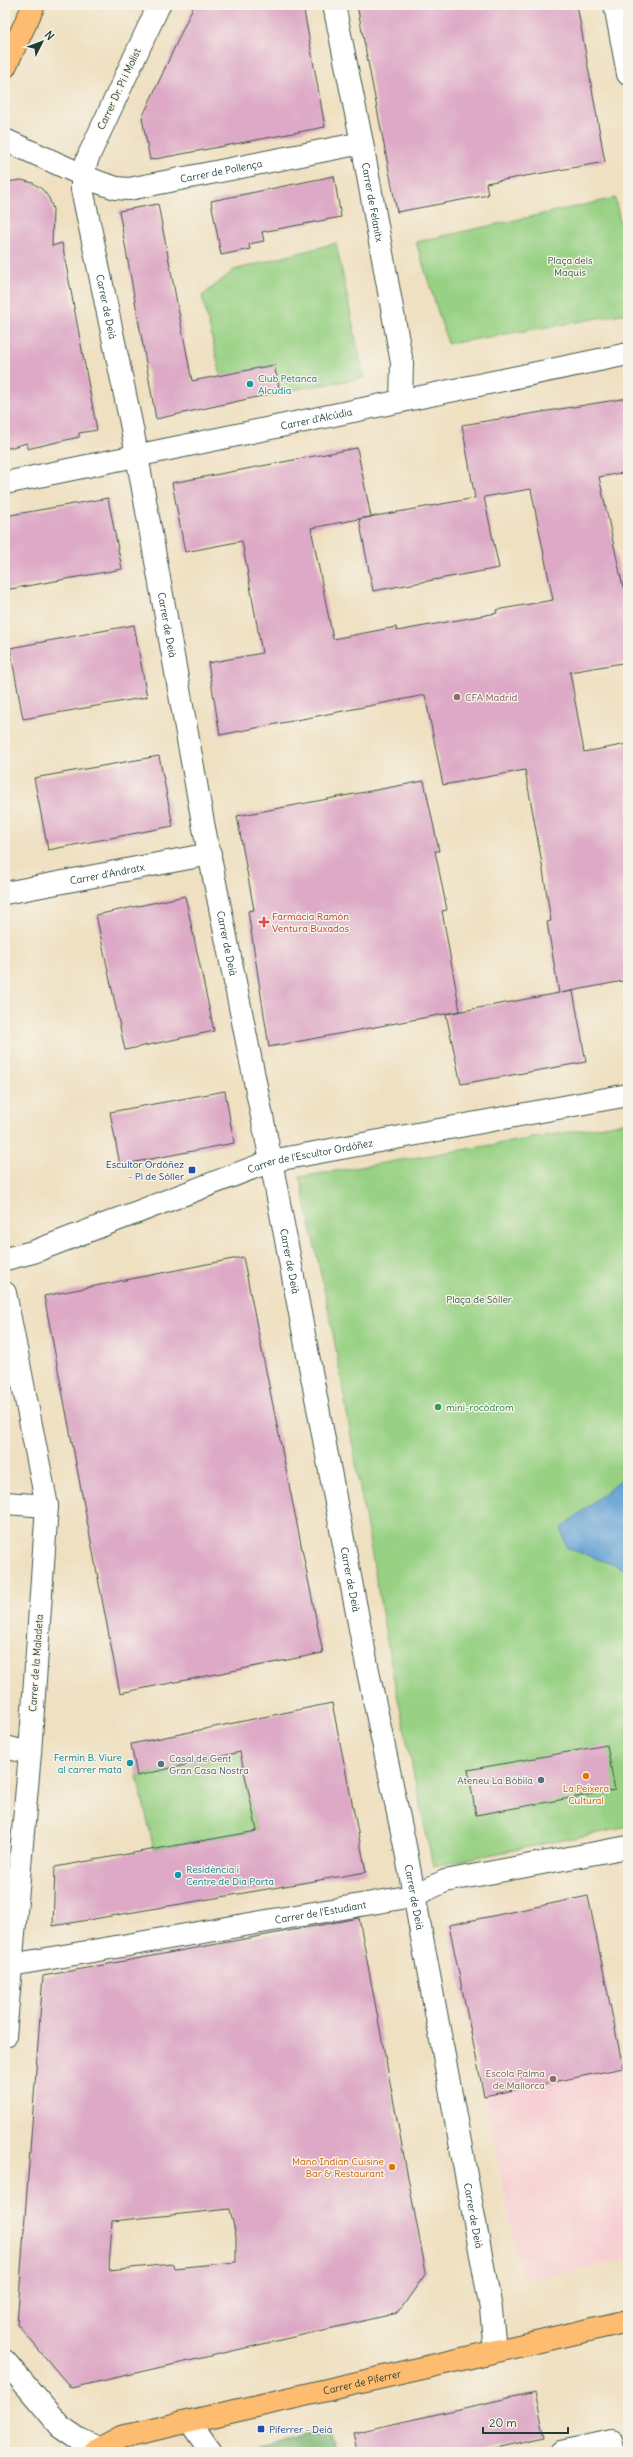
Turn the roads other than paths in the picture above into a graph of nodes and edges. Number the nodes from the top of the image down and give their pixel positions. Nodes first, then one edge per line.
1 (34, 5) edge
2 (159, 5) edge
3 (334, 5) edge
4 (615, 5) edge
5 (5, 67) edge
6 (628, 74) edge
7 (5, 140) edge
8 (362, 143) junction
9 (82, 174) junction
10 (628, 354) edge
11 (400, 401) junction
12 (136, 455) junction
13 (5, 483) edge
14 (210, 854) junction
15 (5, 893) edge
16 (628, 1095) edge
17 (271, 1161) junction
18 (5, 1259) edge
19 (5, 1293) edge
20 (5, 1503) edge
21 (47, 1506) junction
22 (5, 1747) edge
23 (30, 1753) junction
24 (628, 1847) edge
25 (413, 1896) junction
26 (8, 1966) edge
27 (5, 2036) edge
28 (628, 2322) edge
29 (495, 2350) junction
30 (5, 2361) edge
31 (190, 2422) junction
32 (95, 2450) edge
33 (211, 2452) edge
34 (561, 2452) edge
35 (614, 2452) edge

1 - 5 main road
2 - 9 street, Carrer Dr. Pi i Molist
3 - 8 street, Carrer de Felanitx
4 - 6 street
7 - 9 street, Carrer de Pollença
8 - 9 street, Carrer de Pollença
8 - 11 street, Carrer de Felanitx
9 - 12 street, Carrer de Deià
10 - 11 street, Carrer d'Alcúdia
11 - 12 street, Carrer d'Alcúdia
12 - 13 street, Carrer d'Alcúdia
12 - 14 street, Carrer de Deià
14 - 15 street, Carrer d'Andratx
14 - 17 street, Carrer de Deià
16 - 17 street, Carrer de l'Escultor Ordóñez
17 - 18 street, Carrer de l'Escultor Ordóñez
17 - 25 street, Carrer de Deià
19 - 21 street, Carrer de la Maladeta
20 - 21 street
21 - 23 street, Carrer de la Maladeta
22 - 23 street
23 - 26 street, Carrer de la Maladeta
24 - 25 street, Carrer de l'Estudiant
25 - 26 street, Carrer de l'Estudiant
25 - 29 street, Carrer de Deià
26 - 27 street, Carrer de la Maladeta
28 - 29 main road, Carrer de Piferrer
29 - 31 main road, Carrer de Piferrer
30 - 32 street
31 - 32 main road, Carrer de Piferrer
31 - 33 street
34 - 35 street

